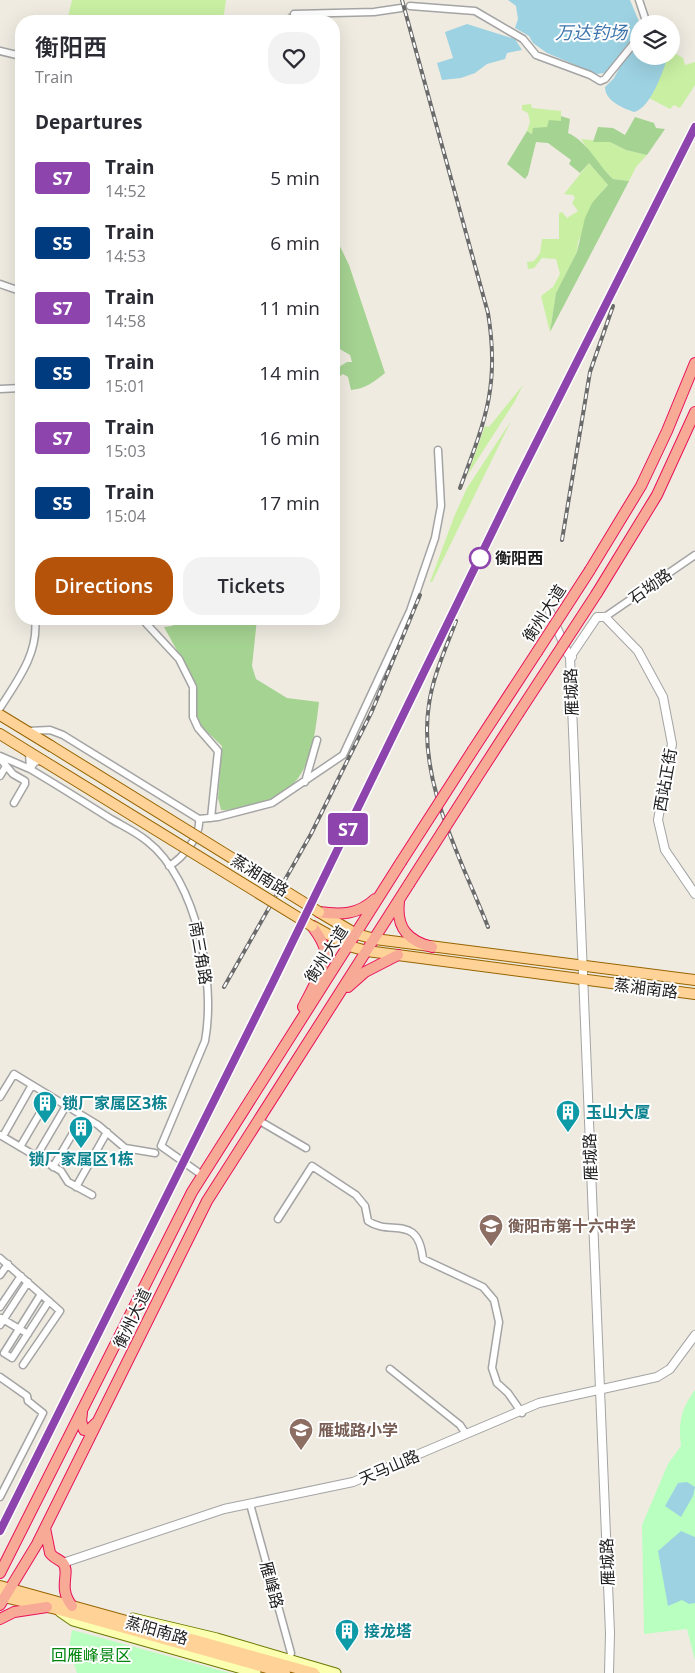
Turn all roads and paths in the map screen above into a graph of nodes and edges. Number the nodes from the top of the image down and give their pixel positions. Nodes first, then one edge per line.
1 (639, 0) edge
2 (418, 3) edge
3 (410, 6) dead end
4 (401, 8) dead end
5 (294, 14) tunnel mouth
6 (644, 15) edge
7 (630, 48) edge
8 (0, 51) edge
9 (15, 55) edge
10 (0, 284) edge
11 (15, 289) edge
12 (695, 363) edge
13 (15, 388) edge
14 (0, 389) edge
15 (695, 412) edge
16 (667, 431) junction
17 (684, 440) junction
18 (438, 450) dead end
19 (641, 486) junction
20 (657, 495) junction
21 (695, 555) edge
22 (550, 612) dead end
23 (605, 617) junction
24 (36, 625) edge
25 (148, 625) edge
26 (572, 656) junction
27 (0, 708) edge
28 (0, 714) edge
29 (50, 730) junction
30 (27, 731) junction
31 (0, 734) edge
32 (317, 740) dead end
33 (51, 746) junction
34 (28, 751) junction
35 (1, 757) edge
36 (42, 760) junction
37 (6, 766) junction
38 (30, 769) junction
39 (0, 776) edge
40 (305, 782) junction
41 (14, 803) dead end
42 (211, 818) junction
43 (199, 819) junction
44 (169, 866) junction
45 (383, 891) junction
46 (695, 894) edge
47 (399, 900) junction
48 (319, 912) junction
49 (312, 926) junction
50 (356, 934) junction
51 (375, 939) junction
52 (348, 946) junction
53 (432, 947) junction
54 (367, 951) junction
55 (398, 955) junction
56 (339, 960) junction
57 (584, 967) junction
58 (319, 973) junction
59 (695, 980) edge
60 (585, 981) junction
61 (695, 994) edge
62 (336, 998) junction
63 (307, 1011) junction
64 (322, 1020) junction
65 (287, 1042) junction
66 (32, 1085) junction
67 (50, 1096) junction
68 (0, 1097) edge
69 (66, 1106) junction
70 (83, 1116) junction
71 (258, 1120) junction
72 (107, 1132) junction
73 (1, 1135) edge
74 (20, 1147) junction
75 (306, 1148) dead end
76 (155, 1154) dead end
77 (36, 1157) junction
78 (53, 1167) junction
79 (202, 1175) junction
80 (76, 1187) junction
81 (92, 1195) dead end
82 (278, 1219) dead end
83 (0, 1258) edge
84 (8, 1264) junction
85 (0, 1275) edge
86 (21, 1276) junction
87 (28, 1282) junction
88 (41, 1294) junction
89 (49, 1301) junction
90 (0, 1307) edge
91 (1, 1320) edge
92 (20, 1329) junction
93 (28, 1334) junction
94 (695, 1335) edge
95 (695, 1341) edge
96 (23, 1365) dead end
97 (390, 1369) dead end
98 (0, 1377) edge
99 (602, 1391) junction
100 (82, 1410) junction
101 (521, 1411) junction
102 (100, 1419) junction
103 (466, 1434) junction
104 (0, 1498) edge
105 (250, 1505) junction
106 (45, 1528) junction
107 (2, 1565) edge
108 (64, 1565) junction
109 (0, 1573) edge
110 (0, 1586) edge
111 (4, 1597) edge
112 (72, 1606) junction
113 (51, 1608) junction
114 (0, 1619) edge
115 (287, 1666) edge
116 (256, 1673) edge
117 (314, 1673) edge
118 (336, 1673) edge
119 (609, 1673) edge
120 (614, 1673) edge

1 - 6 street
2 - 3 street
2 - 7 street
4 - 5 street
8 - 9 street
10 - 11 street
12 - 16 highway, 衡州大道
13 - 14 street
15 - 17 highway, 衡州大道
16 - 17 highway
16 - 19 highway, 衡州大道
17 - 20 highway, 衡州大道
18 - 40 street
19 - 20 highway
19 - 45 highway, 衡州大道, bridge
20 - 47 highway, 衡州大道, bridge
21 - 23 street, 石坳路
22 - 26 street
23 - 26 street, 雁城路
23 - 46 street, 西站正街
24 - 27 street
25 - 42 street
26 - 57 street, 雁城路
28 - 30 main road, 蒸湘南路
29 - 30 street
29 - 33 street
29 - 43 street
30 - 33 main road, 蒸湘南路
31 - 34 main road, 蒸湘南路
32 - 40 street
33 - 48 main road, 蒸湘南路, bridge
34 - 36 main road, 蒸湘南路
34 - 38 street
35 - 37 street
35 - 38 street, 南三角路
36 - 38 street
36 - 49 main road, 蒸湘南路, bridge
37 - 39 street
37 - 41 street
38 - 44 street, 南三角路
40 - 42 street
42 - 43 street
43 - 44 street
44 - 79 street, 南三角路
45 - 48 highway
45 - 50 highway, 衡州大道
47 - 51 highway, 衡州大道
47 - 53 highway
48 - 50 main road, 蒸湘南路
49 - 52 main road, 蒸湘南路
49 - 58 highway
50 - 51 main road, 蒸湘南路
50 - 52 highway, 衡州大道
51 - 53 main road, 蒸湘南路
51 - 54 highway, 衡州大道
52 - 54 main road, 蒸湘南路
52 - 56 highway, 衡州大道
53 - 57 main road, 蒸湘南路
54 - 55 main road, 蒸湘南路
54 - 62 highway, 衡州大道
55 - 60 main road, 蒸湘南路
55 - 62 highway
56 - 58 highway
56 - 63 highway, 衡州大道
57 - 59 main road, 蒸湘南路
57 - 60 street, 雁城路
58 - 65 highway
60 - 61 main road, 蒸湘南路
60 - 99 street, 雁城路
62 - 64 highway, 衡州大道
63 - 64 highway
63 - 65 highway, 衡州大道
64 - 71 highway, 衡州大道
65 - 79 highway, 衡州大道
66 - 67 street
66 - 68 street
66 - 73 street
67 - 69 street
67 - 74 street
69 - 70 street
69 - 77 street
70 - 72 street
70 - 78 street
71 - 75 street
71 - 102 highway, 衡州大道
72 - 76 street
72 - 80 street
73 - 74 street
74 - 77 street
77 - 78 street
78 - 80 street
79 - 100 highway, 衡州大道
80 - 81 street
82 - 101 street
83 - 84 street
84 - 85 street
84 - 86 street
86 - 87 street
86 - 90 street
87 - 88 street
87 - 91 street
88 - 89 street
88 - 92 street
89 - 93 street
89 - 96 street
91 - 92 street
92 - 93 street
92 - 93 street
94 - 99 street, 天马山路
95 - 99 street, 天马山路
97 - 103 street
98 - 104 street
99 - 101 street, 天马山路
99 - 119 street, 雁城路
99 - 120 street, 雁城路
100 - 102 highway
100 - 107 highway, 衡州大道
101 - 103 street, 天马山路
101 - 105 street, 天马山路
102 - 106 highway, 衡州大道
103 - 105 street, 天马山路
105 - 108 street, 天马山路
105 - 115 street, 雁峰路
106 - 108 highway
106 - 111 highway, 衡州大道
107 - 109 highway, 衡州大道
108 - 112 highway
110 - 111 main road, 蒸阳南路
111 - 112 main road, 蒸阳南路
111 - 113 main road, 蒸阳南路
112 - 115 main road, 蒸阳南路
113 - 114 highway
113 - 115 main road, 蒸阳南路
113 - 116 main road
115 - 117 main road, 蒸阳南路
115 - 118 main road

